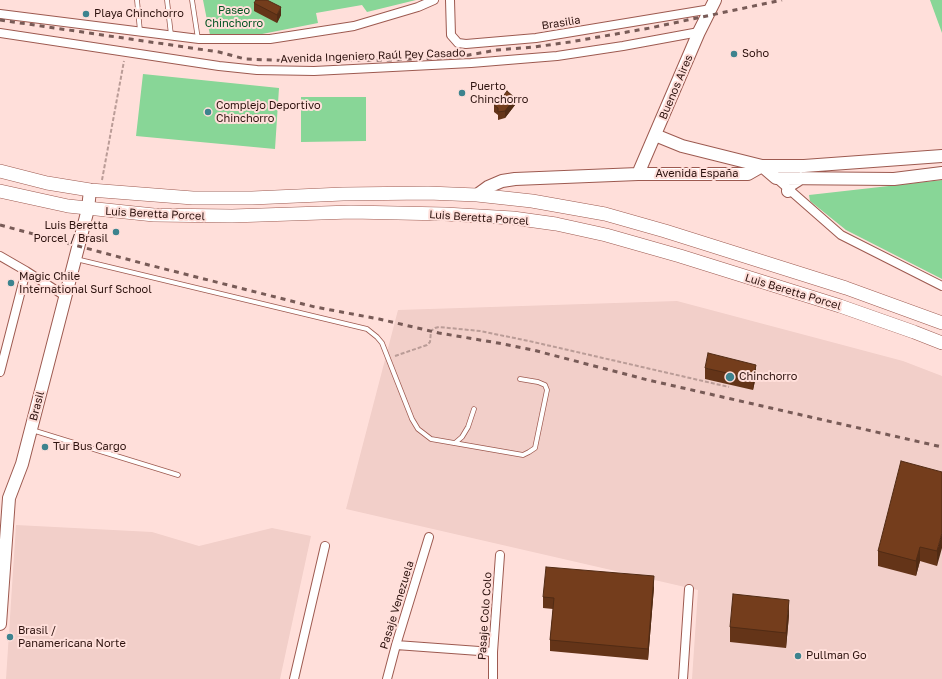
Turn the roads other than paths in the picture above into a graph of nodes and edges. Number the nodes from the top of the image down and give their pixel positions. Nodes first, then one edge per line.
1 (137, 0) edge
2 (167, 0) edge
3 (192, 0) edge
4 (434, 0) edge
5 (450, 0) edge
6 (713, 5) edge
7 (0, 14) edge
8 (140, 32) junction
9 (699, 32) junction
10 (0, 33) edge
11 (171, 36) junction
12 (198, 39) junction
13 (655, 135) junction
14 (942, 156) edge
15 (762, 166) junction
16 (0, 171) edge
17 (942, 173) edge
18 (638, 174) junction
19 (776, 178) junction
20 (801, 178) junction
21 (0, 191) edge
22 (95, 191) junction
23 (788, 191) junction
24 (476, 195) junction
25 (88, 209) junction
26 (0, 256) edge
27 (75, 259) junction
28 (26, 271) junction
29 (942, 286) edge
30 (66, 296) junction
31 (942, 323) edge
32 (942, 343) edge
33 (0, 372) edge
34 (520, 378) dead end
35 (474, 409) dead end
36 (31, 430) junction
37 (455, 443) junction
38 (178, 475) dead end
39 (5, 498) edge
40 (429, 537) dead end
41 (325, 546) dead end
42 (500, 555) dead end
43 (689, 589) dead end
44 (0, 624) edge
45 (396, 645) junction
46 (493, 652) junction
47 (294, 679) edge
48 (387, 679) edge
49 (493, 679) edge
50 (683, 679) edge

1 - 8 lane
2 - 11 lane
3 - 12 lane
4 - 12 street, Avenida Ingeniero Raúl Pey Casado
5 - 6 street, Brasilia
6 - 9 street, Buenos Aires
7 - 8 street, Avenida Ingeniero Raúl Pey Casado
8 - 11 street, Avenida Ingeniero Raúl Pey Casado
9 - 10 street, Avenida Ingeniero Raúl Pey Casado
9 - 13 street, Buenos Aires
11 - 12 street, Avenida Ingeniero Raúl Pey Casado
13 - 15 street
13 - 18 street, Buenos Aires
14 - 15 street, Avenida España
15 - 18 street, Avenida España
15 - 19 street
16 - 22 main road, Luis Beretta Porcel
17 - 20 street
18 - 24 street, Avenida España
19 - 20 street
19 - 23 street
20 - 23 street
21 - 25 main road, Luis Beretta Porcel
22 - 24 main road, Luis Beretta Porcel
22 - 25 street, Brasil
23 - 29 street
24 - 31 main road, Luis Beretta Porcel
25 - 27 street, Brasil
25 - 32 main road, Luis Beretta Porcel
26 - 28 street
27 - 30 street, Brasil
27 - 37 lane
28 - 30 street
28 - 33 street
30 - 36 street, Brasil
34 - 37 lane
35 - 37 lane
36 - 38 lane
36 - 39 street, Brasil
39 - 44 street, Brasil
40 - 45 street, Pasaje Venezuela
41 - 47 street
42 - 46 street, Pasaje Colo Colo
43 - 50 street
45 - 46 street
45 - 48 street, Pasaje Venezuela
46 - 49 street, Pasaje Colo Colo

